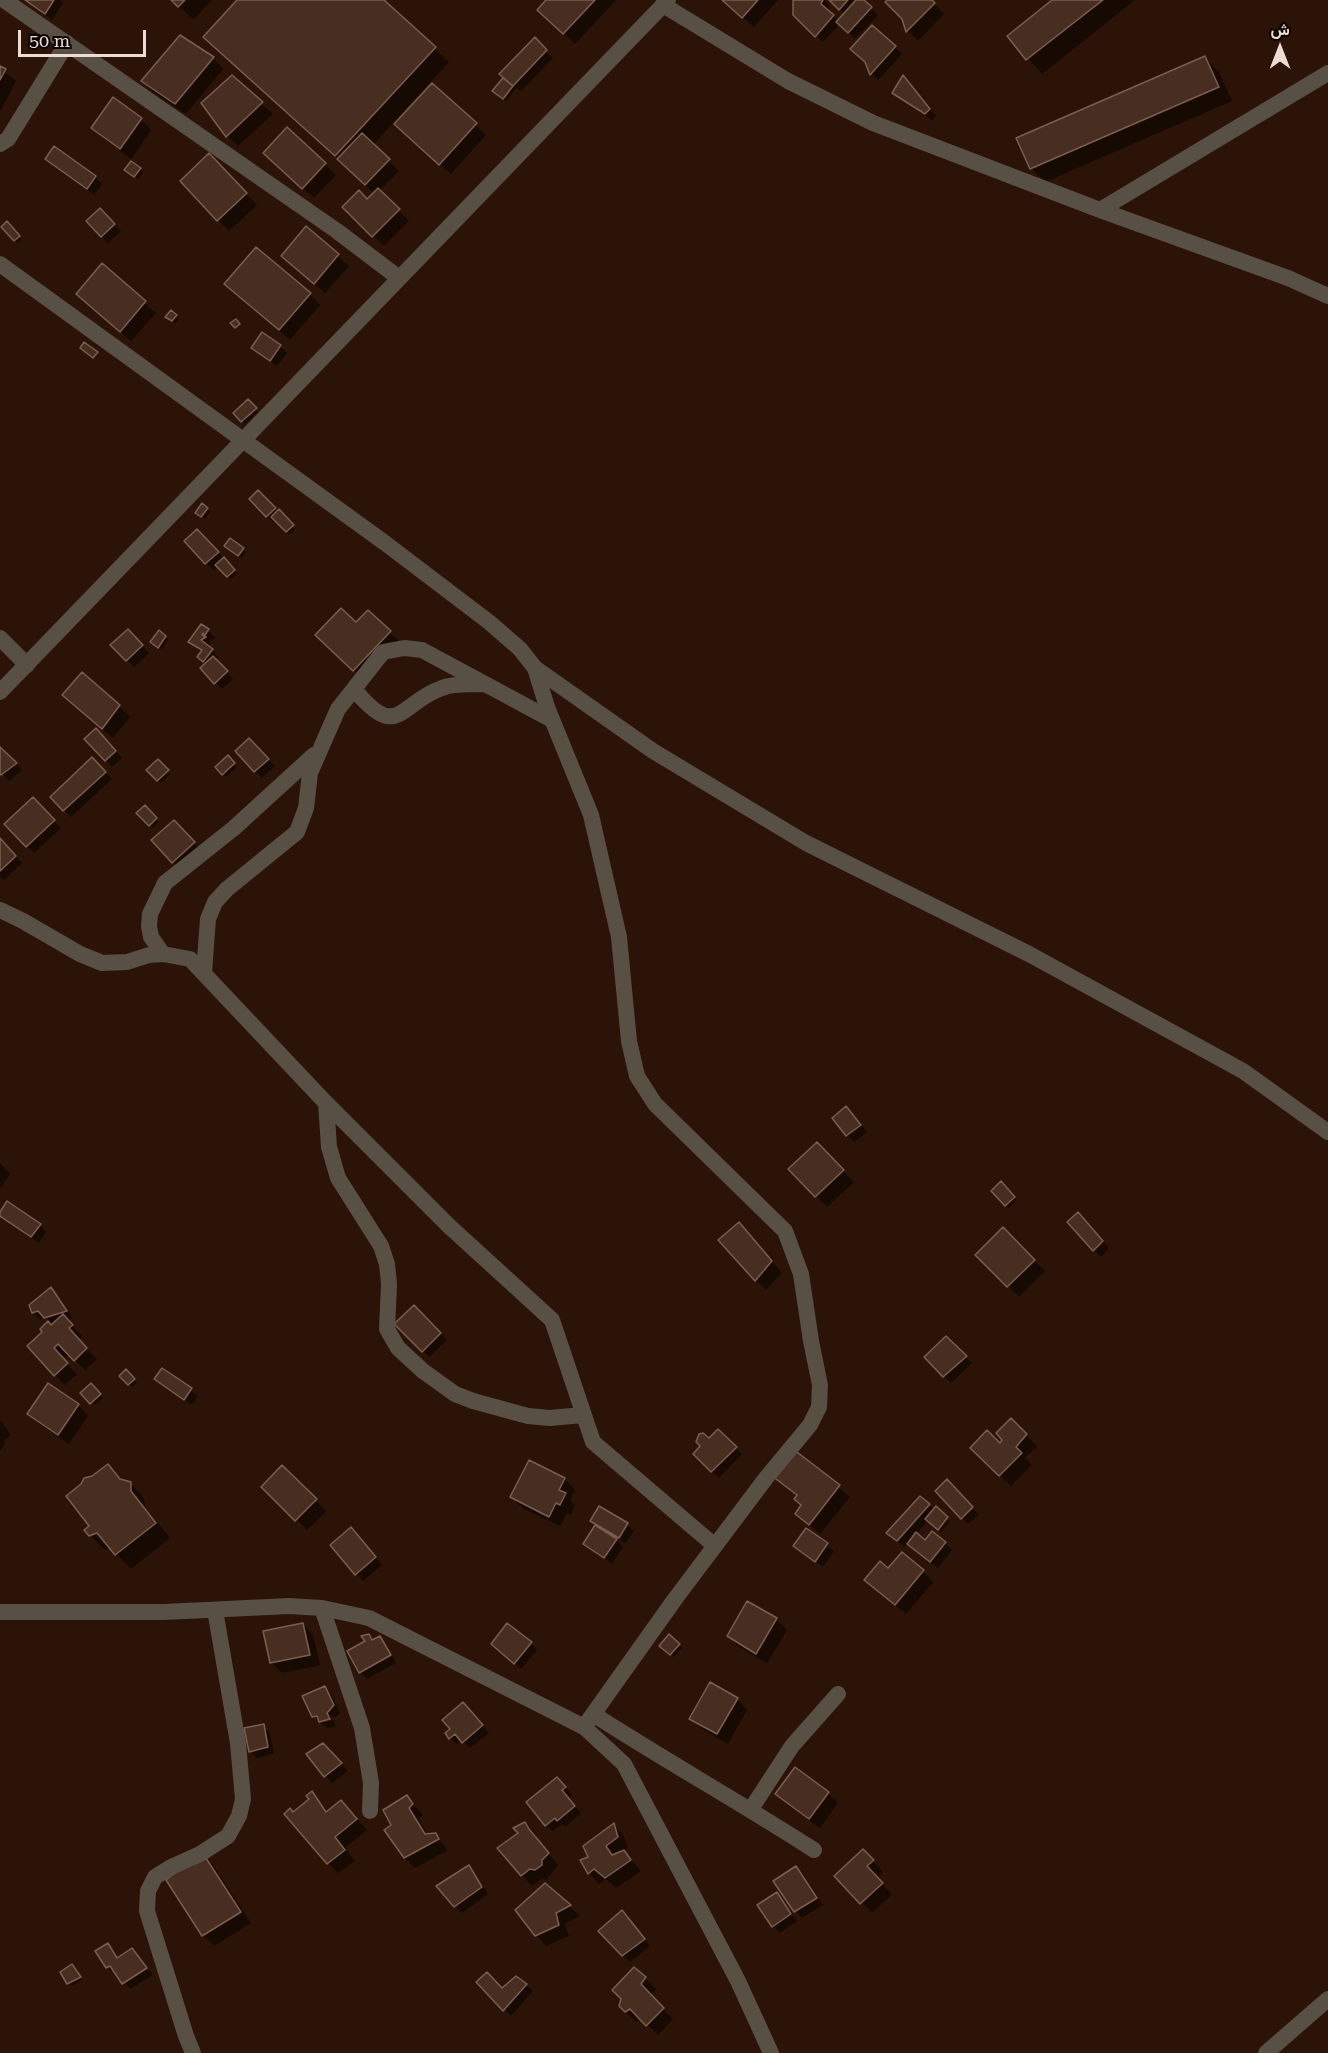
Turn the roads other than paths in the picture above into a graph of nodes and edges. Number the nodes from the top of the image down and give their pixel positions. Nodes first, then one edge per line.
1 (4, 0) edge
2 (665, 3) edge
3 (67, 43) junction
4 (1328, 73) edge
5 (0, 144) edge
6 (1100, 210) junction
7 (0, 264) edge
8 (399, 278) junction
9 (1328, 296) edge
10 (243, 440) junction
11 (0, 638) edge
12 (27, 665) junction
13 (535, 668) junction
14 (484, 684) junction
15 (354, 689) junction
16 (0, 692) edge
17 (552, 720) junction
18 (319, 750) junction
19 (0, 910) edge
20 (163, 954) junction
21 (204, 973) junction
22 (326, 1103) junction
23 (1328, 1132) edge
24 (583, 1415) junction
25 (715, 1546) junction
26 (322, 1608) junction
27 (215, 1610) junction
28 (0, 1612) edge
29 (838, 1694) dead end
30 (588, 1720) junction
31 (751, 1809) junction
32 (370, 1811) dead end
33 (814, 1850) dead end
34 (1328, 1999) edge
35 (194, 2053) edge
36 (771, 2053) edge
37 (1266, 2053) edge

1 - 3 street
2 - 6 street
2 - 8 street
3 - 5 street
3 - 8 street
4 - 6 street
6 - 9 street
7 - 10 street
8 - 10 street
10 - 12 street
10 - 13 street
11 - 12 street
12 - 16 street
13 - 17 street
13 - 23 street
14 - 15 street
14 - 15 street
14 - 17 street
15 - 18 street
17 - 25 street
18 - 20 street
18 - 21 street
19 - 20 street
20 - 21 street
21 - 22 street
22 - 24 street
22 - 24 street
24 - 25 street
25 - 30 street
26 - 27 street
26 - 30 street
26 - 32 street
27 - 28 street
27 - 35 street
29 - 31 street
30 - 31 street
30 - 36 street
31 - 33 street
34 - 37 street

